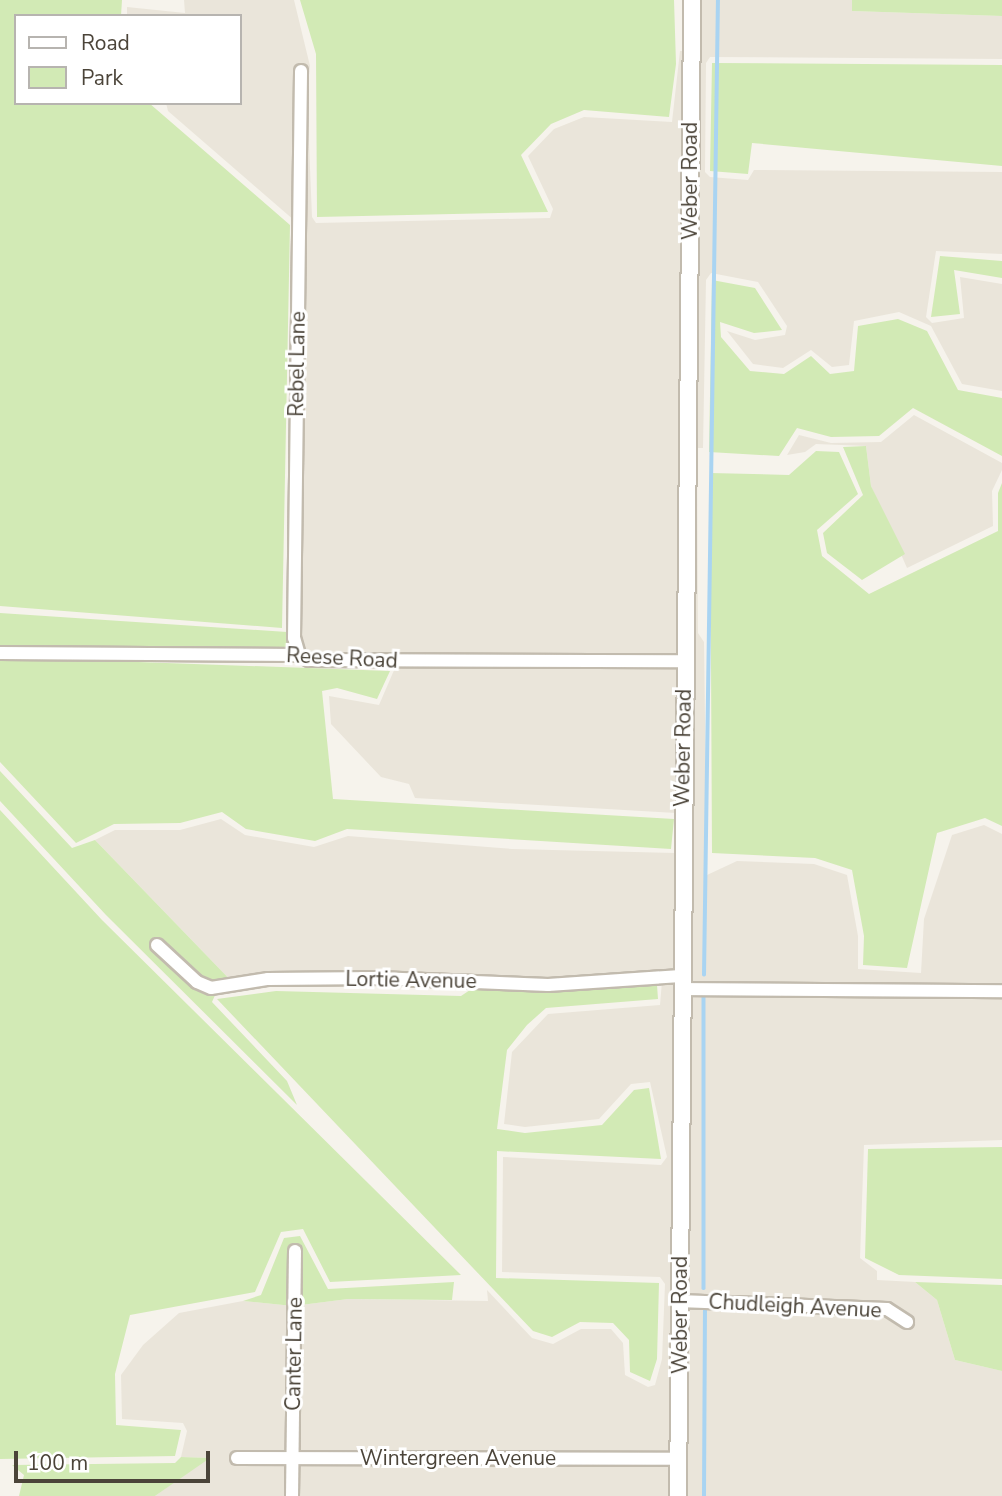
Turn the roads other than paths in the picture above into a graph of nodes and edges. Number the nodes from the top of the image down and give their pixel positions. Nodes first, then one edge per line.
1 (692, 0) edge
2 (301, 71) dead end
3 (0, 653) edge
4 (299, 656) junction
5 (684, 661) junction
6 (157, 945) dead end
7 (681, 982) junction
8 (1002, 991) edge
9 (295, 1251) dead end
10 (679, 1301) junction
11 (907, 1322) dead end
12 (292, 1457) junction
13 (237, 1458) dead end
14 (678, 1459) junction
15 (292, 1496) edge
16 (678, 1496) edge

1 - 5 street, Weber Road
2 - 4 street, Rebel Lane
3 - 4 street, Reese Road
4 - 5 street, Reese Road
5 - 7 street, Weber Road
6 - 7 street, Lortie Avenue
7 - 8 street, Lortie Avenue
7 - 10 street, Weber Road
9 - 12 street, Canter Lane
10 - 11 street, Chudleigh Avenue
10 - 14 street, Weber Road
12 - 13 street, Wintergreen Avenue
12 - 14 street, Wintergreen Avenue
12 - 15 street, Canter Lane
14 - 16 street, Weber Road

